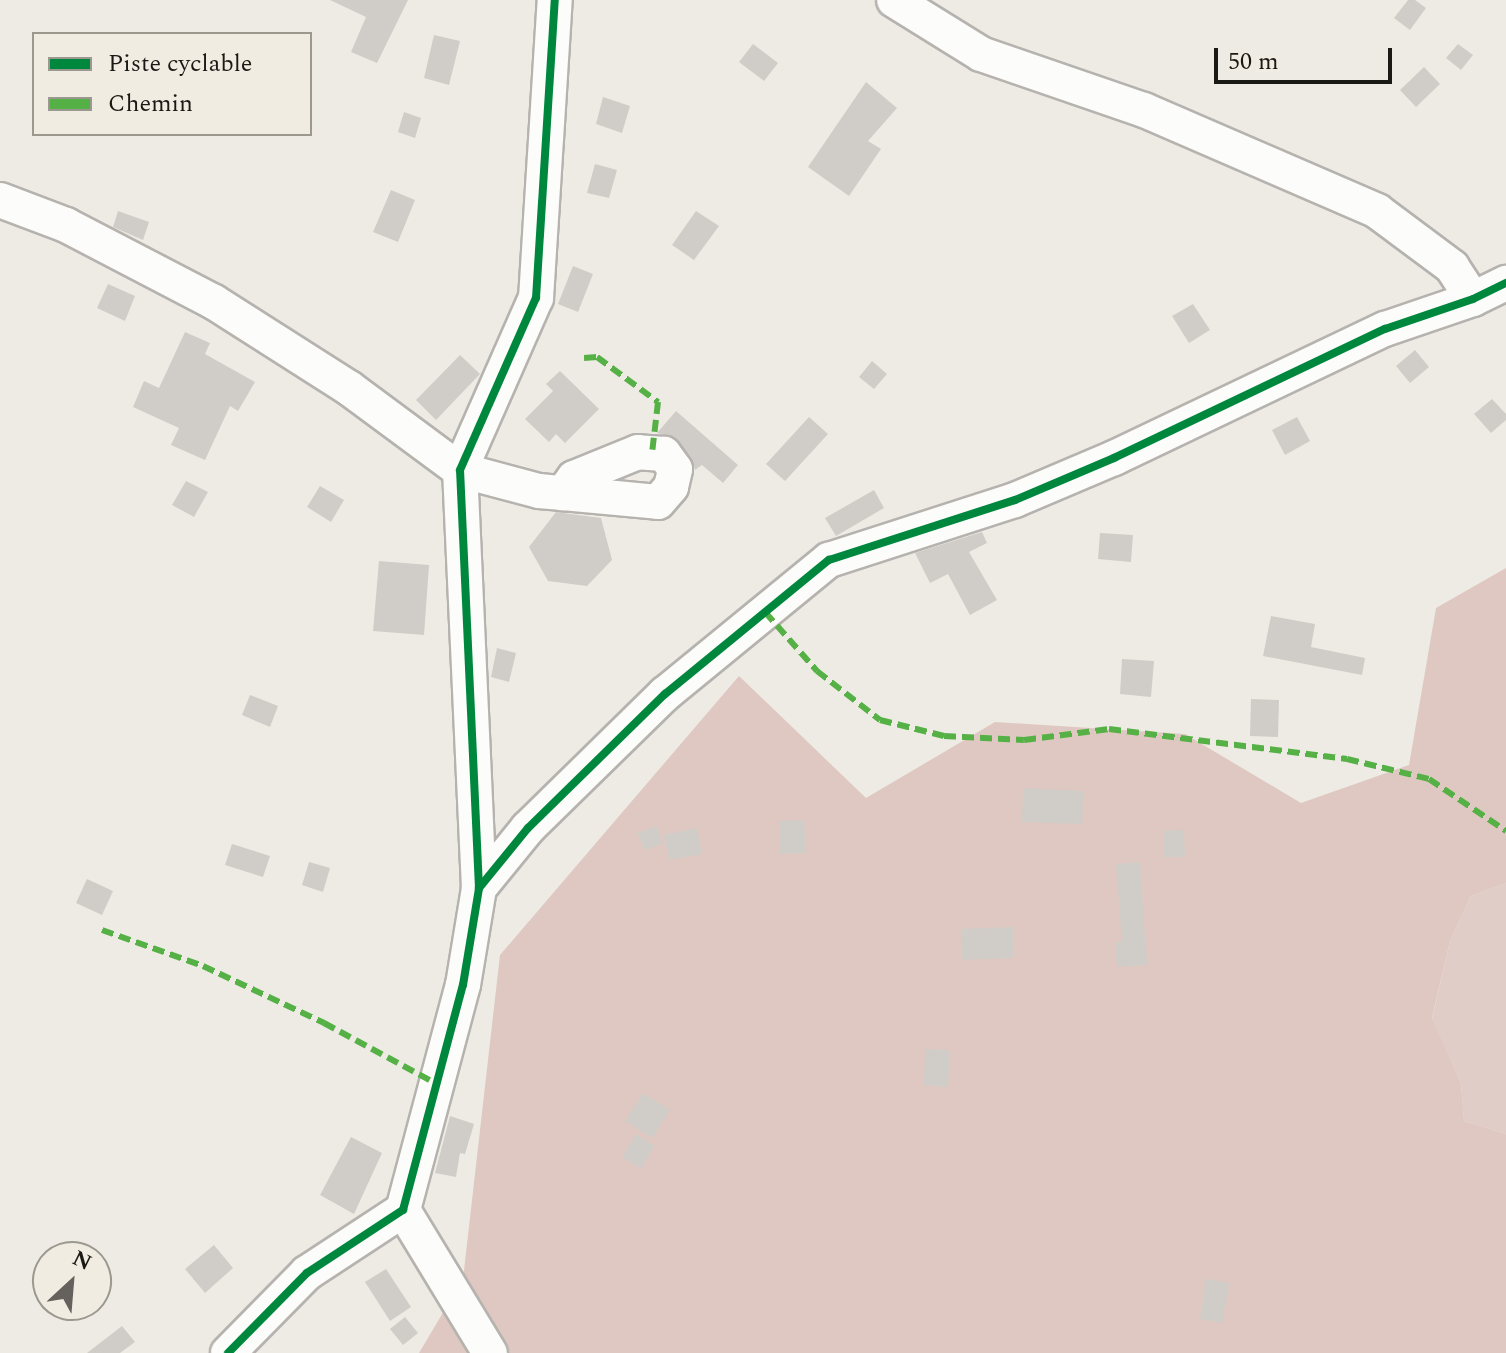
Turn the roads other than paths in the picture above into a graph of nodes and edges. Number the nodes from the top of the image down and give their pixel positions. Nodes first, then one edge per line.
1 (555, 0) edge
2 (894, 0) edge
3 (0, 200) edge
4 (1506, 283) edge
5 (1473, 299) junction
6 (460, 470) junction
7 (563, 493) dead end
8 (479, 888) junction
9 (403, 1210) junction
10 (228, 1353) edge
11 (490, 1353) edge

1 - 6 street
2 - 5 street
3 - 6 street
4 - 5 street
5 - 8 street
6 - 7 street
6 - 8 street
8 - 9 street
9 - 10 street
9 - 11 street

